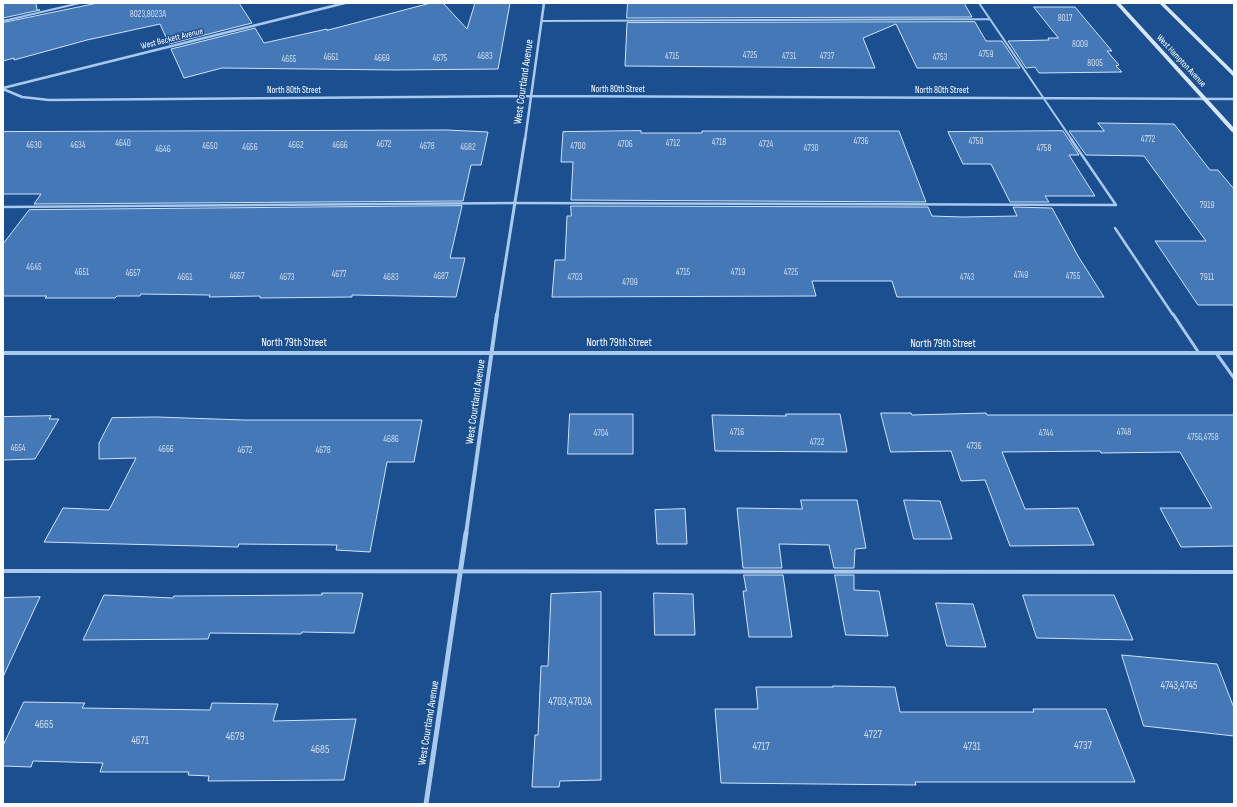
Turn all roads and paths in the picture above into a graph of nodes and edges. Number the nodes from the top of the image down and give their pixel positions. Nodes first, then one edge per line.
1 (80, 3) edge
2 (345, 3) edge
3 (544, 3) edge
4 (979, 3) edge
5 (1117, 3) edge
6 (1161, 3) edge
7 (990, 19) junction
8 (3, 21) edge
9 (542, 21) junction
10 (1234, 75) edge
11 (3, 88) edge
12 (531, 96) junction
13 (1044, 98) junction
14 (1205, 99) junction
15 (1234, 99) edge
16 (1234, 131) edge
17 (515, 203) junction
18 (3, 207) edge
19 (1115, 228) dead end
20 (492, 352) junction
21 (3, 353) edge
22 (1199, 353) junction
23 (1216, 353) junction
24 (1234, 353) edge
25 (1234, 378) edge
26 (461, 570) junction
27 (3, 571) edge
28 (1234, 572) edge
29 (426, 804) edge

1 - 8 lane
2 - 11 street, West Beckett Avenue
3 - 9 street, West Courtland Avenue
4 - 7 lane
5 - 14 main road, West Hampton Avenue
6 - 10 main road
7 - 9 lane
7 - 13 lane
9 - 12 street, West Courtland Avenue
11 - 12 street, North 80th Street
12 - 13 street, North 80th Street
12 - 17 street, West Courtland Avenue
13 - 14 street, North 80th Street
13 - 17 lane
14 - 15 street, North 80th Street
14 - 16 main road, West Hampton Avenue
17 - 18 lane
17 - 20 street, West Courtland Avenue
19 - 22 lane
20 - 21 street, North 79th Street
20 - 22 street, North 79th Street
20 - 26 street, West Courtland Avenue
22 - 23 street, North 79th Street
23 - 24 street, North 79th Street
23 - 25 lane
26 - 27 lane
26 - 28 lane
26 - 29 street, West Courtland Avenue

